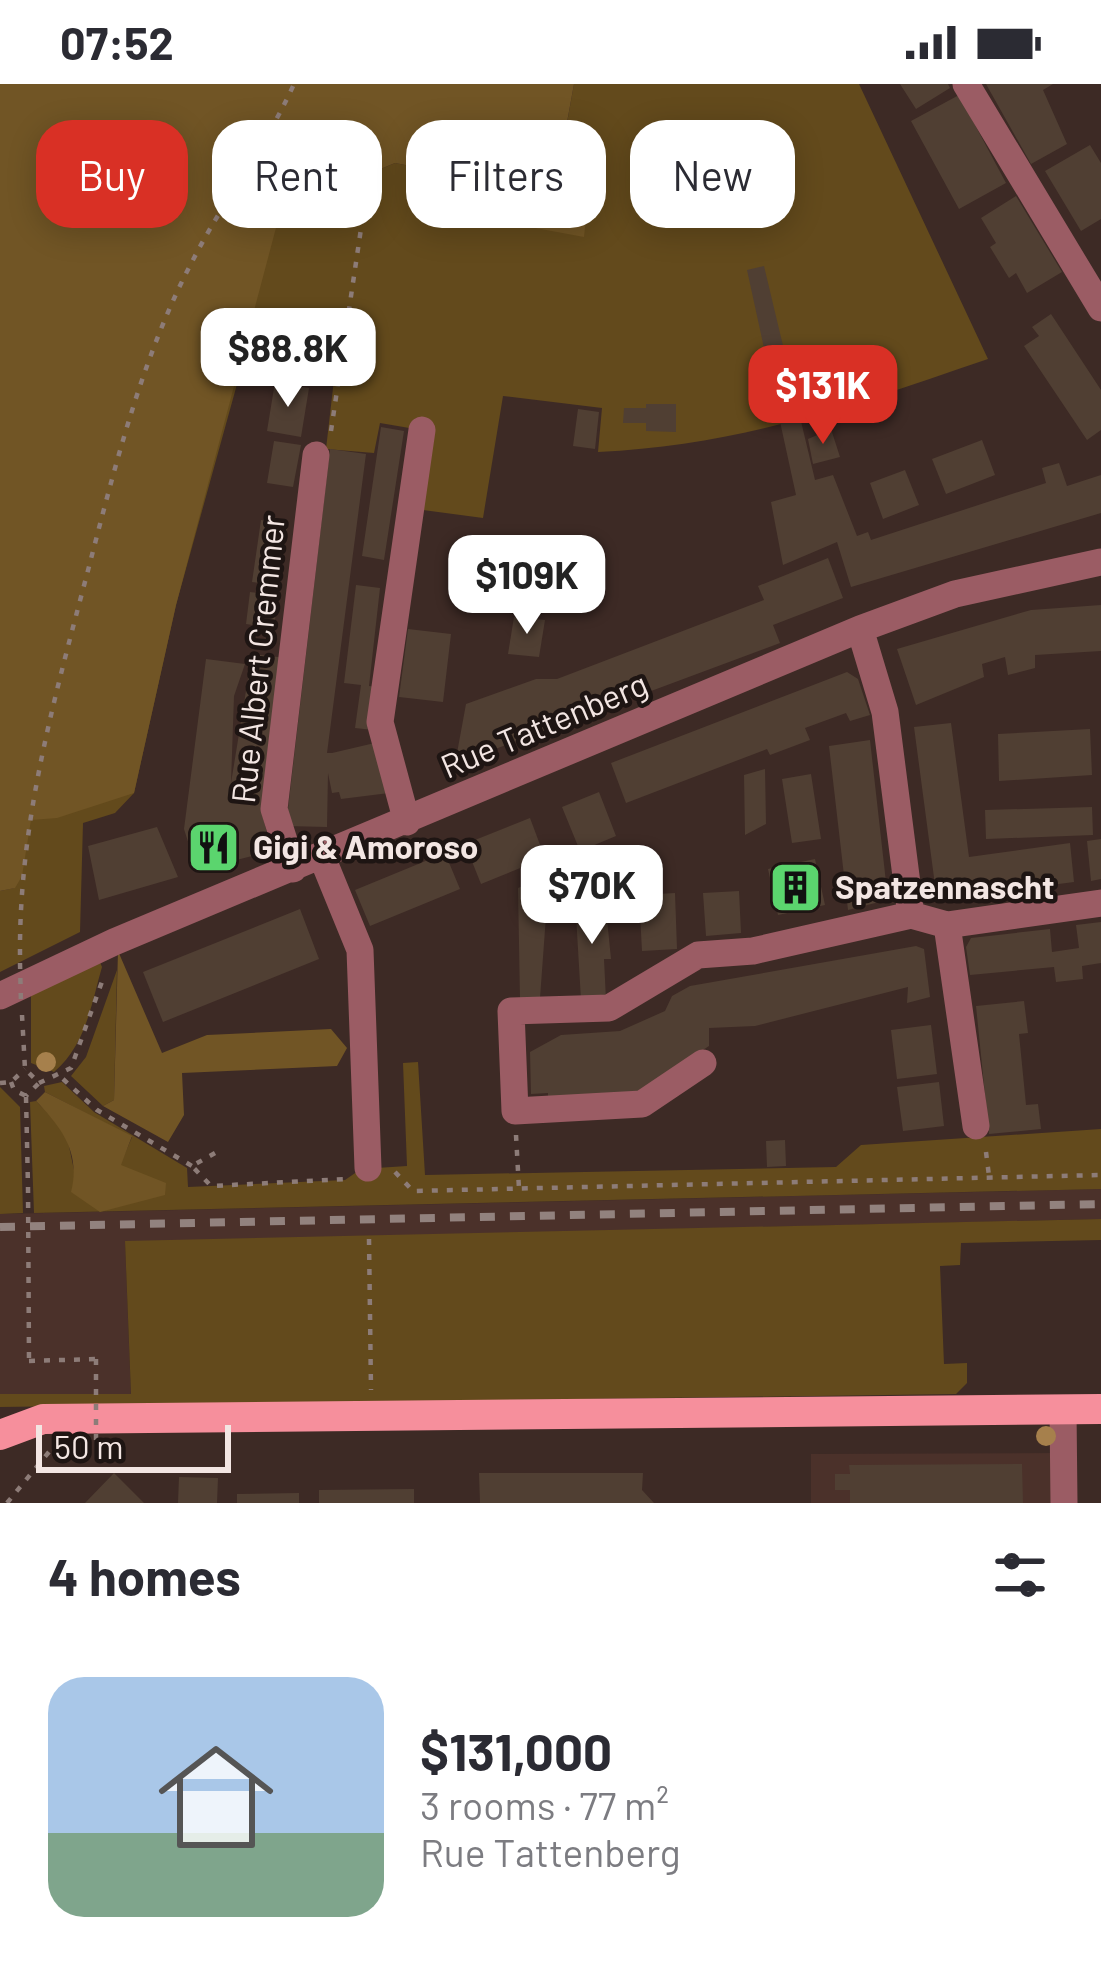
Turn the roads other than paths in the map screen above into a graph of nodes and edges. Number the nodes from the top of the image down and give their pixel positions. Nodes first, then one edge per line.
1 (966, 84) edge
2 (1101, 308) edge
3 (422, 430) dead end
4 (316, 455) road end
5 (1101, 562) edge
6 (860, 629) junction
7 (407, 822) junction
8 (322, 857) junction
9 (293, 869) junction
10 (1101, 903) edge
11 (911, 915) junction
12 (947, 925) junction
13 (16, 987) edge
14 (703, 1063) dead end
15 (976, 1126) dead end
16 (368, 1168) road end
17 (1101, 1409) edge
18 (1063, 1410) junction
19 (0, 1435) edge
20 (1064, 1503) edge

1 - 2 street
3 - 7 street
4 - 9 street, Rue Albert Cremmer
5 - 6 street, Rue Tattenberg
6 - 7 street, Rue Tattenberg
6 - 11 street
7 - 8 street, Rue Tattenberg
8 - 9 street, Rue Tattenberg
8 - 16 street
9 - 13 street, Rue Tattenberg
10 - 12 street
11 - 12 street
11 - 14 street
12 - 15 street
17 - 18 main road
18 - 19 main road
18 - 20 street

